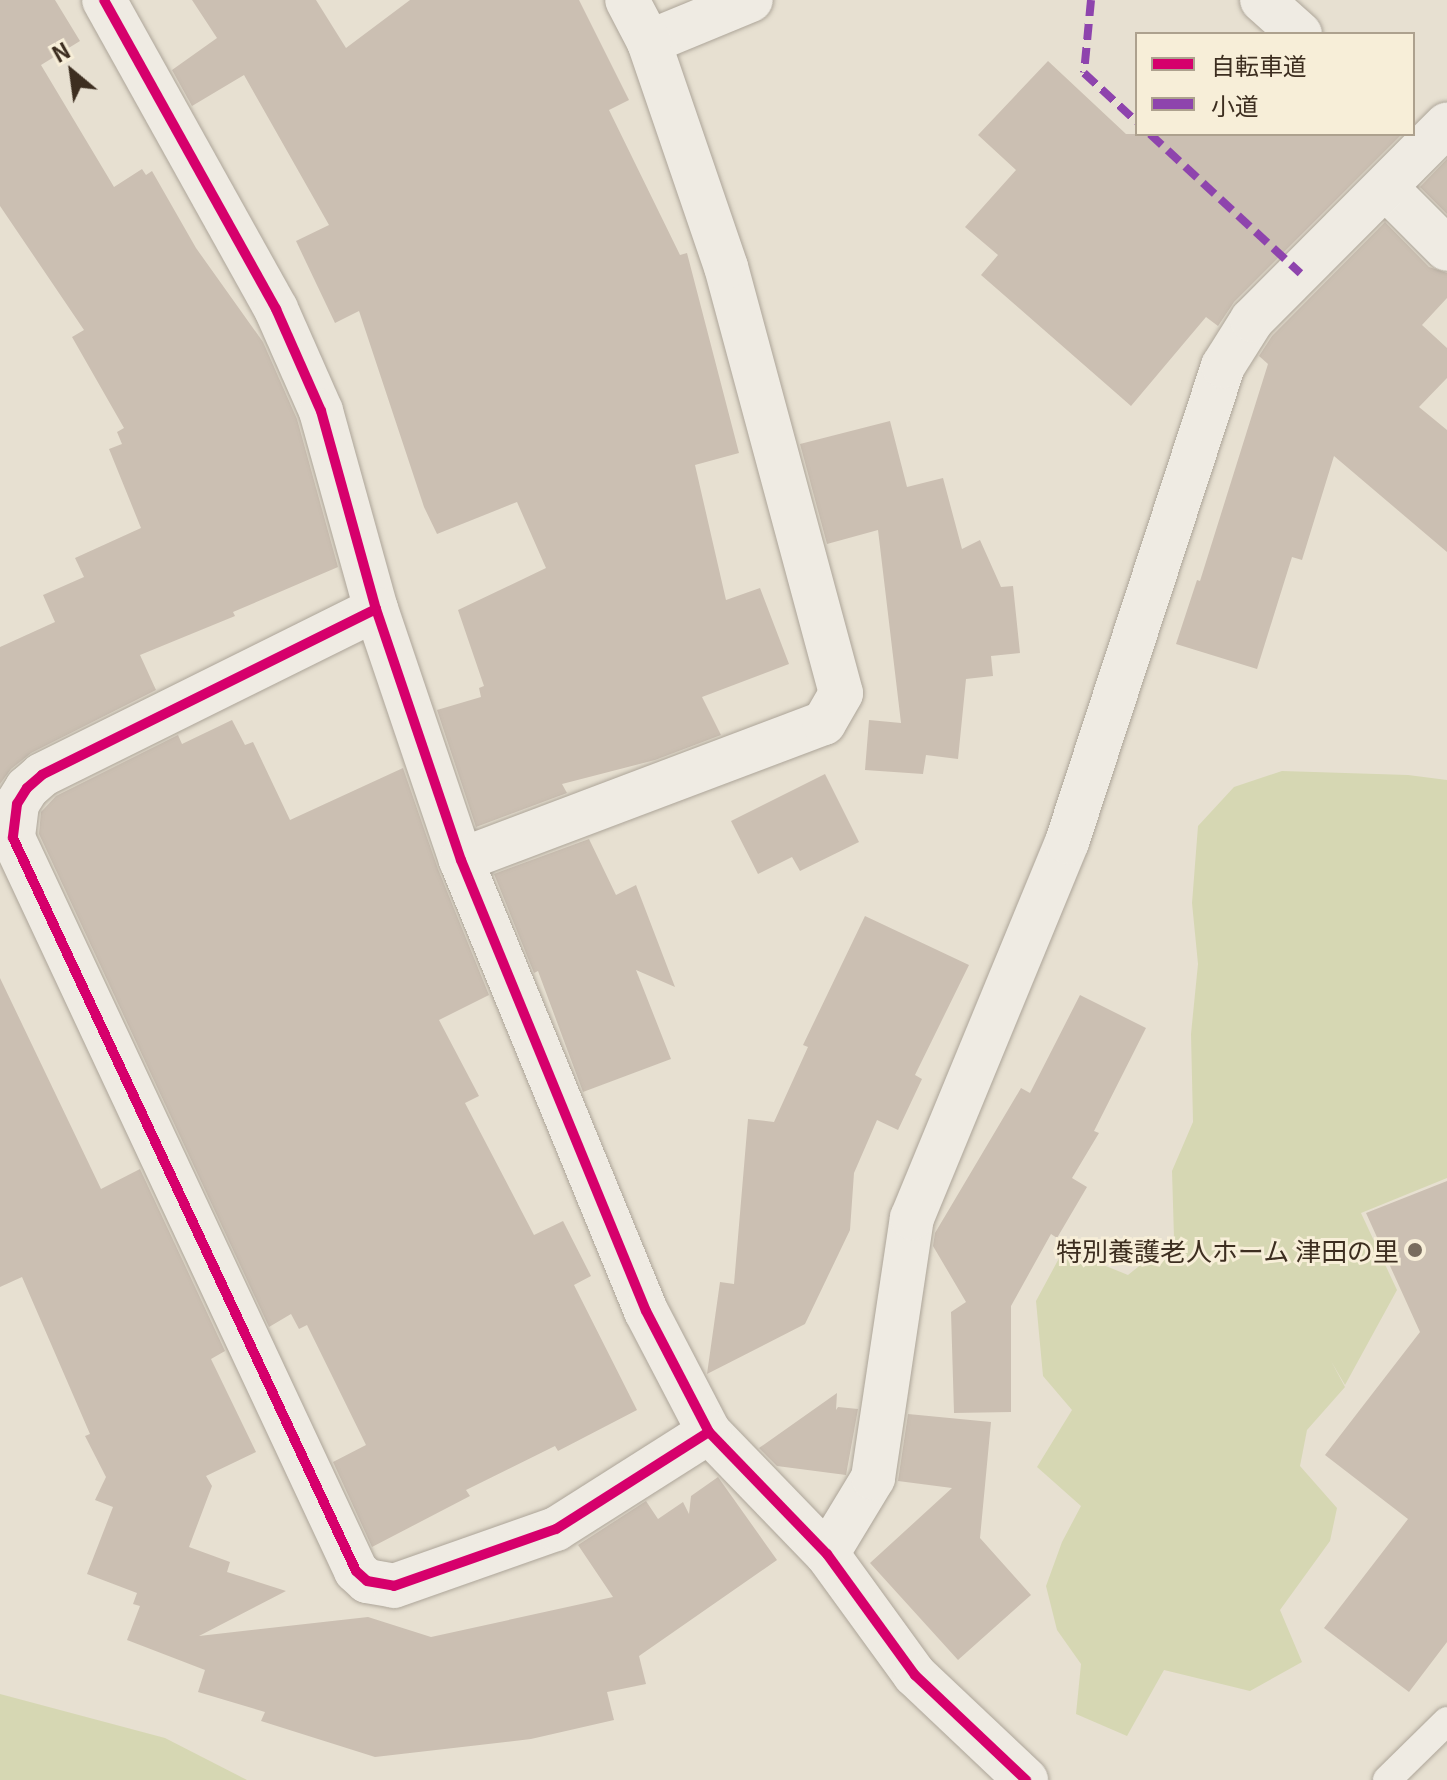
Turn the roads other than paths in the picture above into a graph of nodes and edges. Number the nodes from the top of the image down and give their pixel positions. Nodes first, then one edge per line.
1 (104, 0) edge
2 (627, 0) edge
3 (751, 0) edge
4 (1262, 0) edge
5 (1298, 32) edge
6 (649, 42) junction
7 (1428, 135) edge
8 (1386, 188) junction
9 (1447, 249) edge
10 (376, 609) junction
11 (461, 860) junction
12 (709, 1432) junction
13 (827, 1554) junction
14 (1447, 1721) edge
15 (1026, 1780) edge
16 (1387, 1780) edge

1 - 10 street
2 - 6 street
3 - 6 street
4 - 5 street
6 - 11 street
7 - 8 street
8 - 9 street
8 - 13 street
10 - 11 street
10 - 12 street
11 - 12 street
12 - 13 street
13 - 15 street
14 - 16 lane

